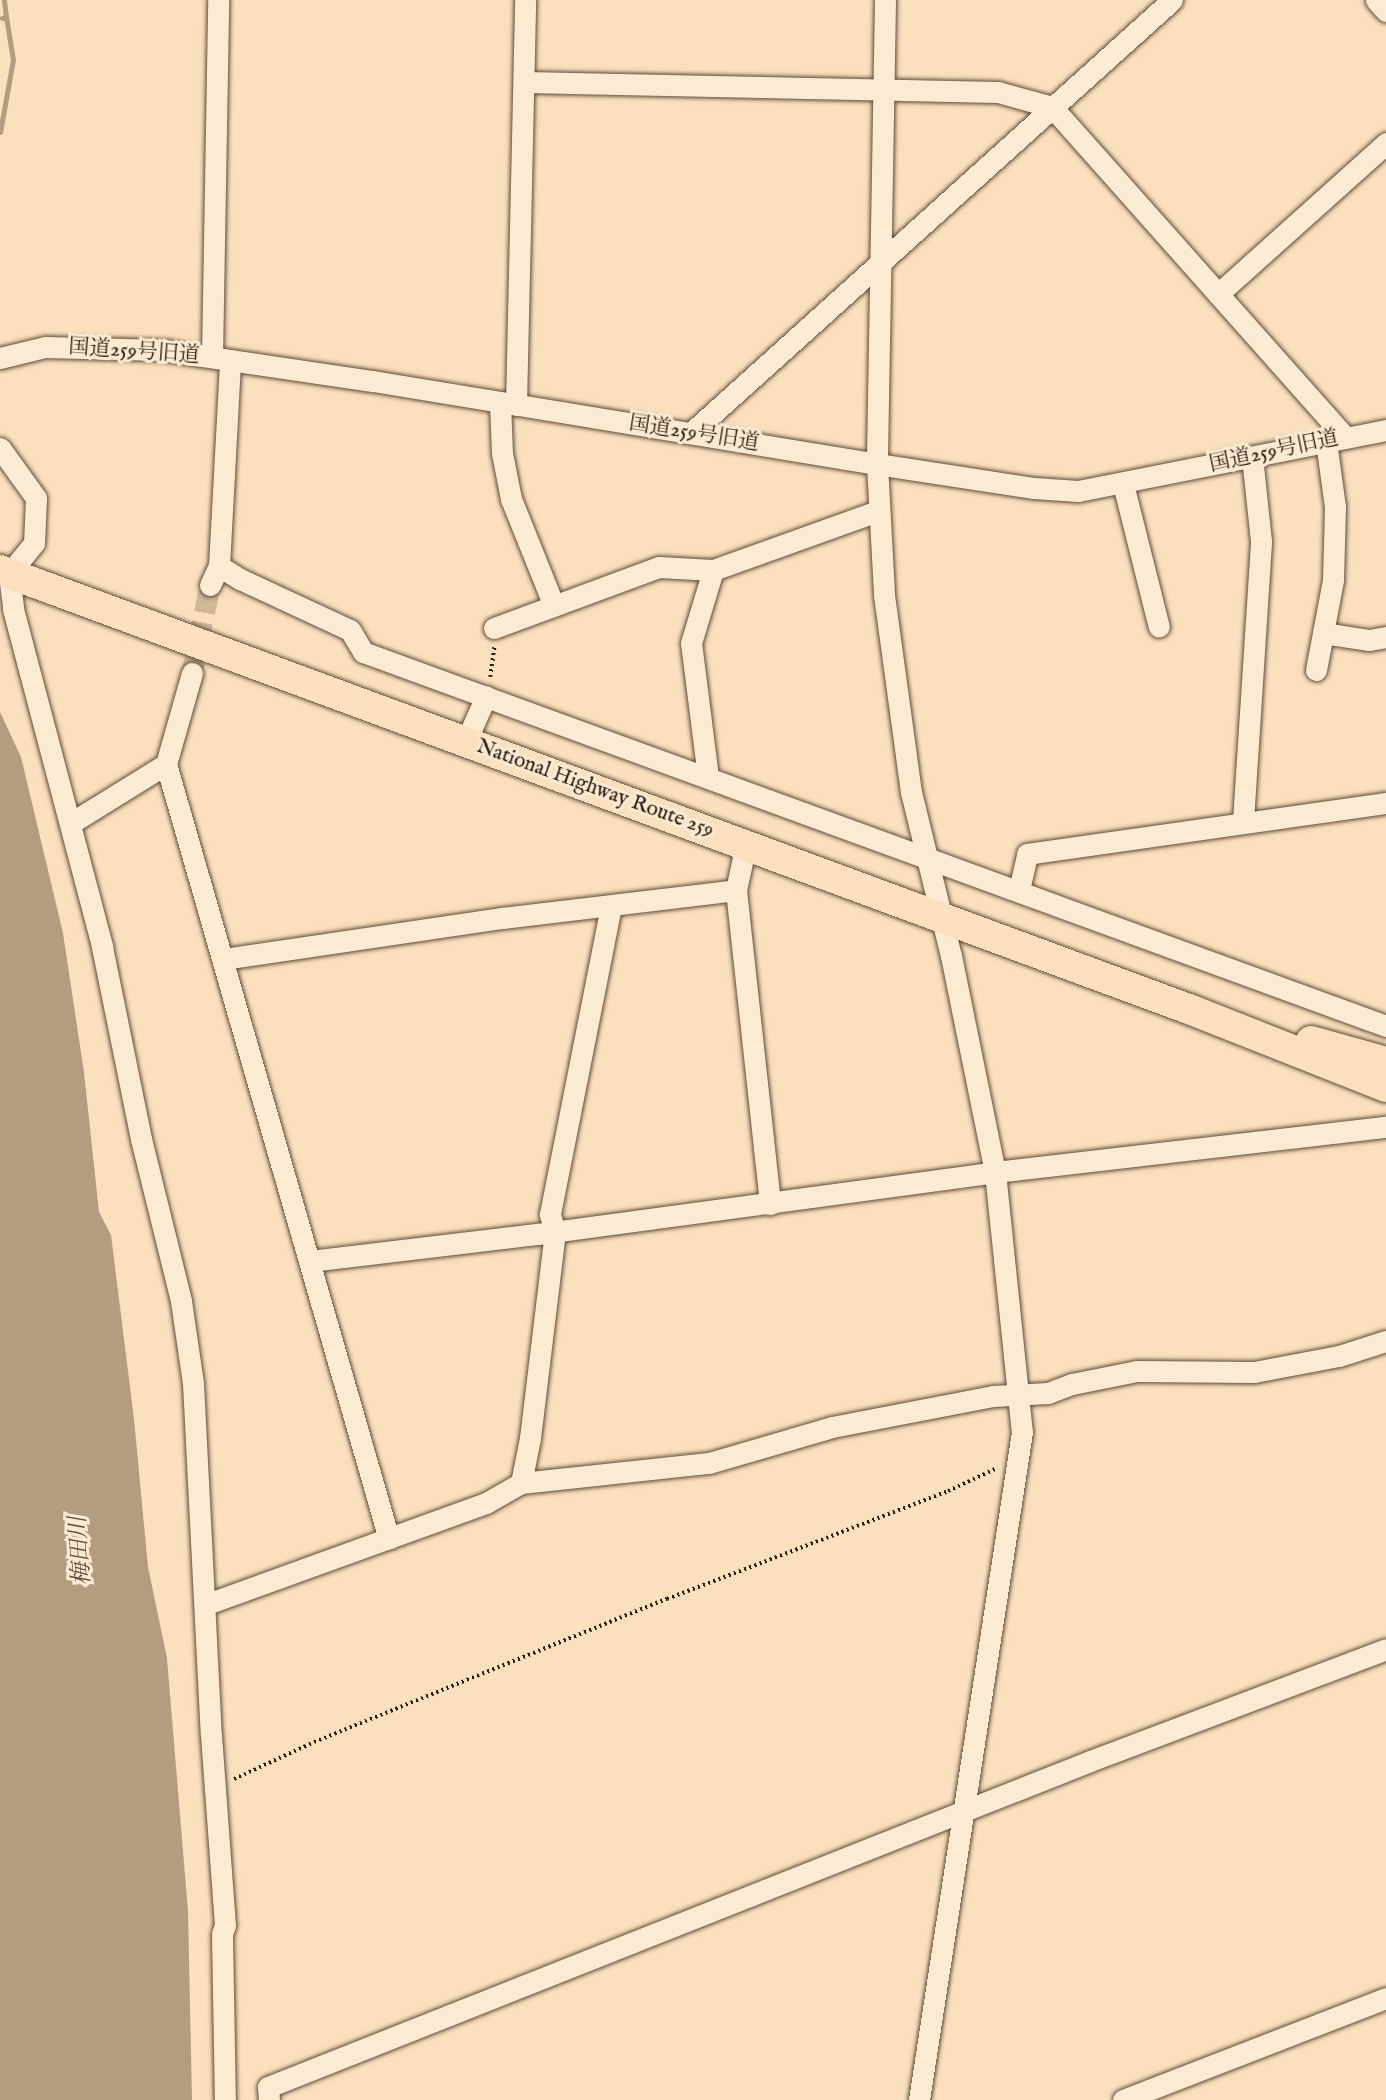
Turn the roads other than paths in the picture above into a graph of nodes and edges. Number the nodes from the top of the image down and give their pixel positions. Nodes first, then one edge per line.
1 (218, 0) edge
2 (526, 0) edge
3 (885, 0) edge
4 (1172, 0) edge
5 (1377, 0) edge
6 (1386, 11) edge
7 (524, 82) junction
8 (883, 88) junction
9 (1052, 107) junction
10 (1386, 144) edge
11 (881, 263) junction
12 (1218, 295) junction
13 (0, 358) edge
14 (221, 358) junction
15 (508, 403) junction
16 (1386, 430) edge
17 (691, 433) junction
18 (1336, 439) junction
19 (0, 448) edge
20 (1252, 457) junction
21 (877, 464) junction
22 (1123, 484) junction
23 (878, 511) junction
24 (713, 570) junction
25 (5, 572) edge
26 (554, 606) junction
27 (494, 628) road end
28 (1159, 628) dead end
29 (1323, 633) junction
30 (1386, 637) edge
31 (1316, 670) dead end
32 (192, 673) tunnel mouth
33 (486, 696) junction
34 (466, 741) junction
35 (166, 764) junction
36 (708, 777) junction
37 (1386, 803) edge
38 (1243, 821) junction
39 (71, 822) junction
40 (746, 844) junction
41 (929, 860) junction
42 (736, 890) junction
43 (1019, 890) junction
44 (611, 906) junction
45 (942, 917) junction
46 (223, 959) junction
47 (1189, 1009) junction
48 (1386, 1026) edge
49 (1386, 1062) edge
50 (1386, 1087) edge
51 (1386, 1127) edge
52 (995, 1172) junction
53 (770, 1204) junction
54 (555, 1232) junction
55 (310, 1261) junction
56 (1386, 1341) edge
57 (1019, 1394) junction
58 (521, 1483) junction
59 (389, 1539) junction
60 (207, 1604) junction
61 (1386, 1649) edge
62 (963, 1810) junction
63 (1386, 1998) edge
64 (225, 2100) edge
65 (269, 2100) edge
66 (919, 2100) edge
67 (1123, 2100) edge

1 - 14 street
2 - 7 street
3 - 8 street
4 - 9 street
5 - 6 street
7 - 8 street
7 - 15 street
8 - 9 street
8 - 11 street
9 - 11 street
9 - 12 street
10 - 12 street
11 - 17 street
11 - 21 street
12 - 18 street
13 - 14 street, 国道259号旧道
14 - 15 street, 国道259号旧道
14 - 33 street
15 - 17 street, 国道259号旧道
15 - 26 street
16 - 18 street, 国道259号旧道
17 - 21 street, 国道259号旧道
18 - 20 street, 国道259号旧道
18 - 29 street
19 - 25 street
20 - 22 street, 国道259号旧道
20 - 38 street
21 - 22 street, 国道259号旧道
21 - 23 street
22 - 28 street
23 - 24 street
23 - 41 street
24 - 26 street
24 - 36 street
25 - 34 highway, National Highway Route 259
25 - 39 street
26 - 27 street
29 - 30 street
29 - 31 street
32 - 35 street
33 - 34 street
33 - 36 street
34 - 40 highway, National Highway Route 259
35 - 39 street
35 - 46 street
36 - 41 street
37 - 38 street
38 - 43 street
39 - 60 street
40 - 42 street
40 - 45 highway, National Highway Route 259
41 - 43 street
41 - 45 street
42 - 44 street
42 - 53 street
43 - 48 street
44 - 46 street
44 - 54 street
45 - 47 highway, National Highway Route 259
45 - 52 street
46 - 55 street
47 - 49 highway, National Highway Route 259
47 - 50 highway, National Highway Route 259
51 - 52 street
52 - 53 street
52 - 57 street
53 - 54 street
54 - 55 street
54 - 58 street
55 - 59 street
56 - 57 street
57 - 58 street
57 - 62 street
58 - 59 street
59 - 60 street
60 - 64 street
61 - 62 street
62 - 65 street
62 - 66 street
63 - 67 street

